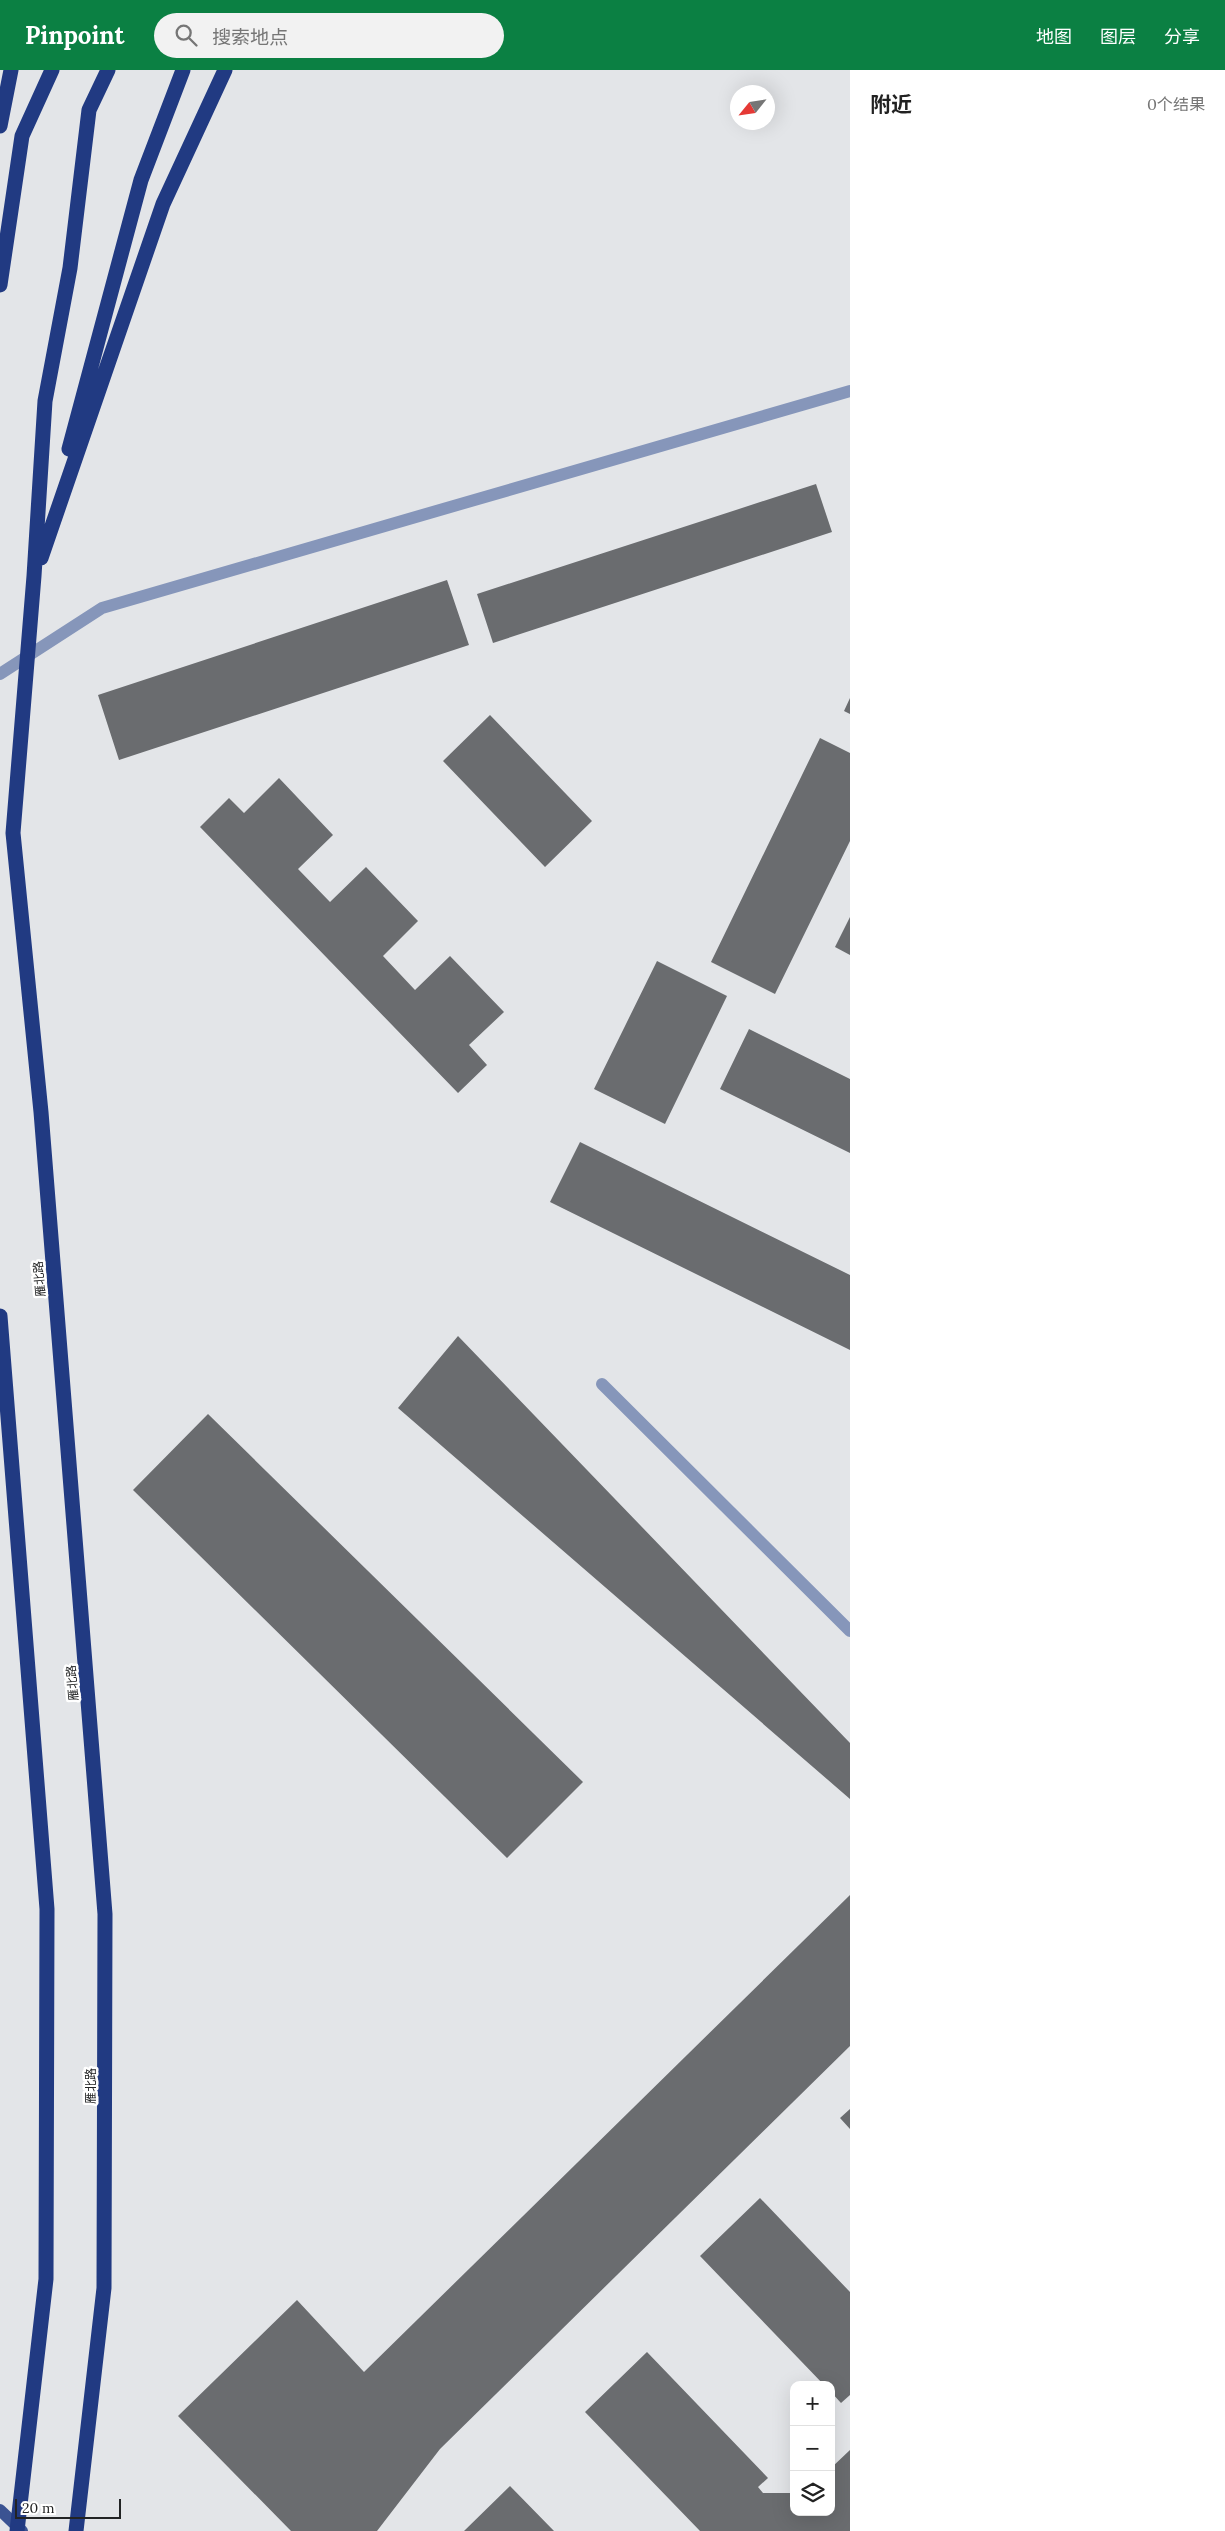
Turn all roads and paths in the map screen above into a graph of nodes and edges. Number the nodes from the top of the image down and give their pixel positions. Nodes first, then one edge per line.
1 (11, 70) edge
2 (52, 70) edge
3 (108, 70) edge
4 (183, 70) edge
5 (225, 70) edge
6 (0, 126) edge
7 (0, 285) edge
8 (850, 391) edge
9 (34, 576) junction
10 (0, 674) edge
11 (0, 1316) edge
12 (602, 1384) dead end
13 (850, 1631) edge
14 (0, 2510) edge
15 (17, 2531) edge
16 (22, 2531) edge
17 (76, 2531) edge

1 - 6 highway
2 - 7 highway
3 - 9 highway
4 - 9 highway
5 - 9 highway
8 - 10 street
9 - 17 highway, 雁北路
11 - 15 highway
12 - 13 street
14 - 16 main road

